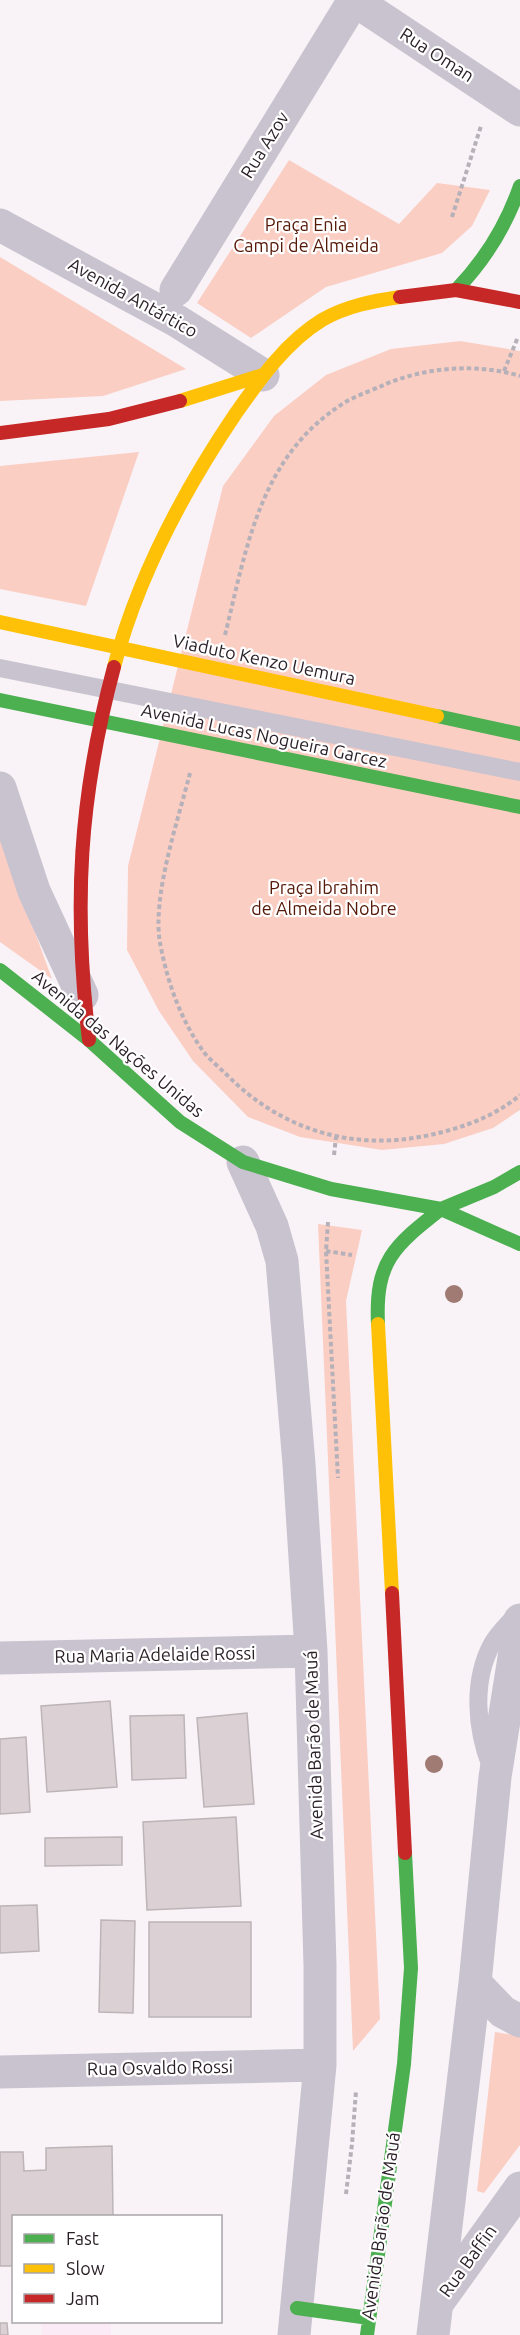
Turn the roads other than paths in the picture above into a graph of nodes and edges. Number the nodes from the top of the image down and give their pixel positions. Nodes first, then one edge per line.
1 (354, 0) edge
2 (520, 110) edge
3 (520, 186) edge
4 (0, 225) edge
5 (176, 290) dead end
6 (456, 290) junction
7 (520, 302) edge
8 (263, 375) junction
9 (0, 434) edge
10 (0, 622) edge
11 (0, 668) edge
12 (0, 700) edge
13 (520, 734) edge
14 (520, 772) edge
15 (0, 788) edge
16 (520, 807) edge
17 (0, 970) edge
18 (84, 1000) junction
19 (89, 1040) junction
20 (243, 1162) junction
21 (520, 1172) edge
22 (441, 1209) junction
23 (520, 1244) edge
24 (520, 1610) edge
25 (520, 1620) edge
26 (311, 1651) junction
27 (0, 1658) edge
28 (495, 1777) junction
29 (475, 1983) junction
30 (520, 2021) edge
31 (320, 2065) junction
32 (0, 2072) edge
33 (520, 2188) edge
34 (369, 2318) junction
35 (435, 2319) edge
36 (295, 2322) edge
37 (367, 2335) edge
38 (416, 2335) edge

1 - 2 street, Rua Oman
1 - 5 street, Rua Azov
3 - 6 main road
4 - 8 street, Avenida Antártico
6 - 7 main road
6 - 8 main road
8 - 9 main road
8 - 18 main road
10 - 13 main road, Viaduto Kenzo Uemura
11 - 14 lane
12 - 16 main road, Avenida Lucas Nogueira Garcez
15 - 18 street
17 - 19 main road, Avenida das Nações Unidas
18 - 19 main road
19 - 20 main road, Avenida das Nações Unidas
20 - 22 main road, Avenida das Nações Unidas
20 - 26 street, Avenida Barão de Mauá
21 - 22 main road
22 - 23 main road, Avenida das Nações Unidas
22 - 34 main road, Avenida Barão de Mauá
24 - 28 lane
25 - 28 street
26 - 27 street, Rua Maria Adelaide Rossi
26 - 31 street, Avenida Barão de Mauá
28 - 29 street
29 - 30 street
29 - 35 street
31 - 32 street, Rua Osvaldo Rossi
31 - 36 street, Avenida Barão de Mauá
33 - 35 street, Rua Baffin
34 - 36 main road
34 - 37 main road, Avenida Barão de Mauá
35 - 38 street, Rua Baffin

